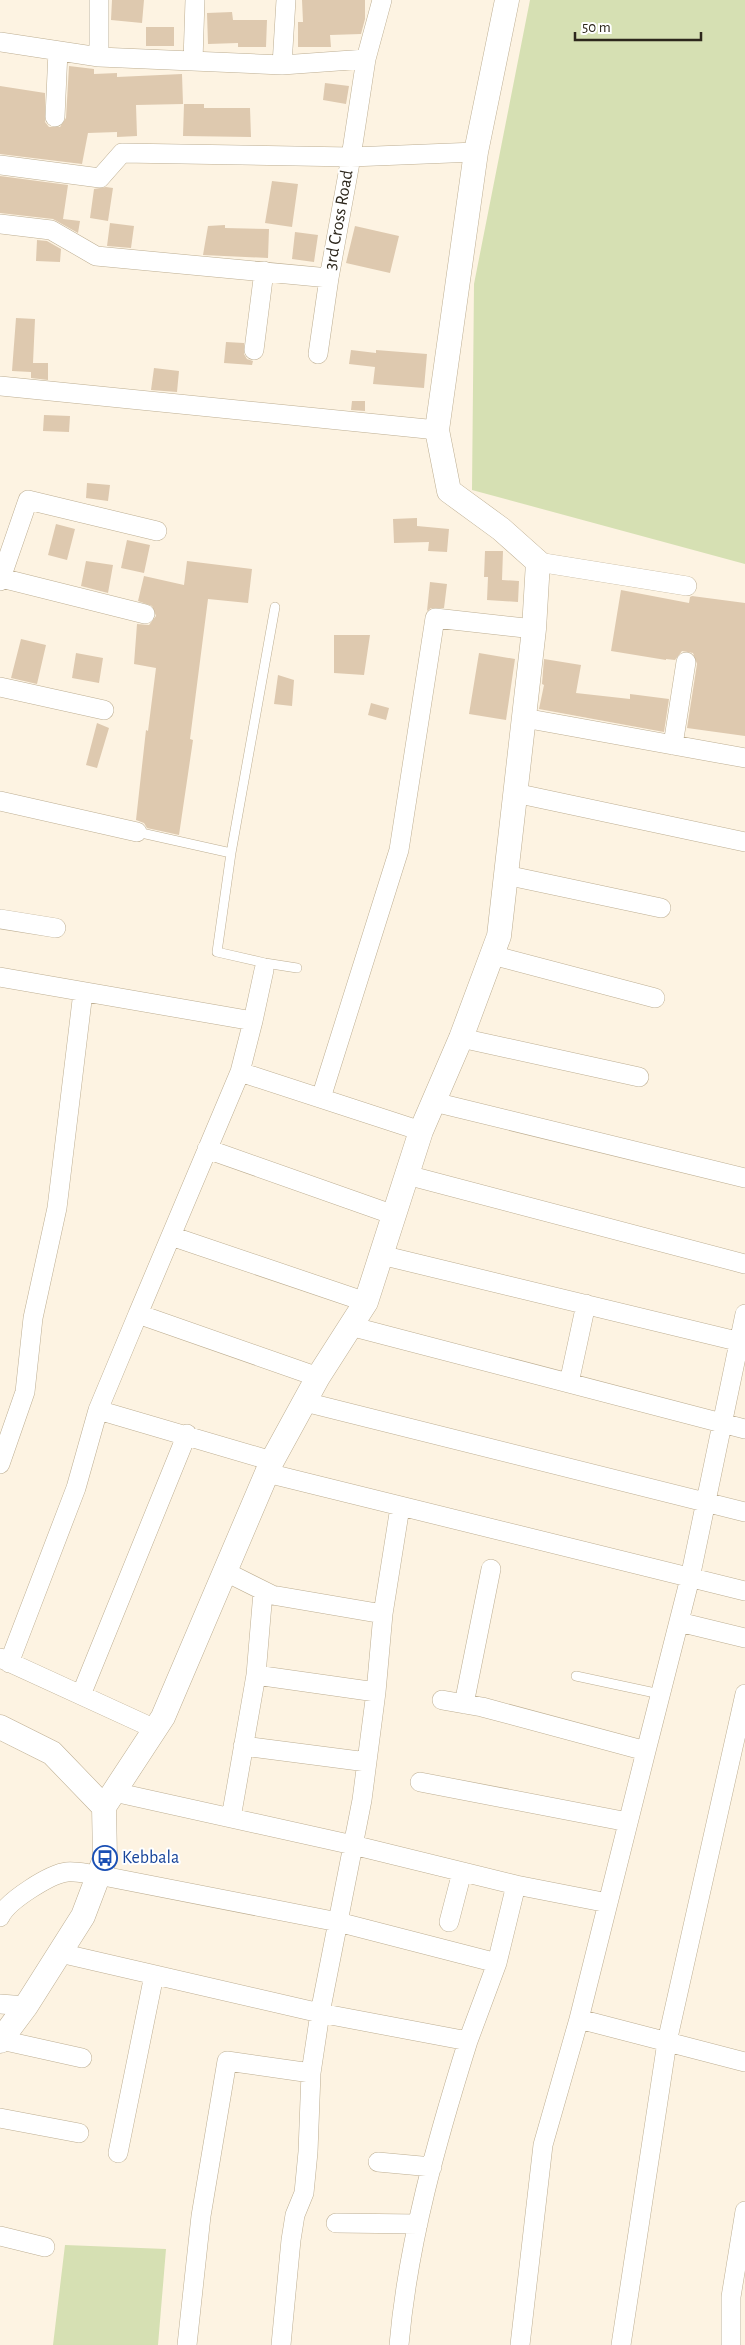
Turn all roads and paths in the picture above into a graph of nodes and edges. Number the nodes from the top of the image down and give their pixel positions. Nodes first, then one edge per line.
1 (99, 0) edge
2 (195, 0) edge
3 (286, 0) edge
4 (382, 0) edge
5 (507, 0) edge
6 (0, 42) edge
7 (58, 51) junction
8 (99, 58) junction
9 (366, 59) junction
10 (193, 62) junction
11 (282, 66) junction
12 (55, 117) dead end
13 (476, 152) junction
14 (351, 157) junction
15 (0, 165) edge
16 (0, 224) edge
17 (264, 271) junction
18 (329, 278) junction
19 (254, 350) dead end
20 (318, 354) dead end
21 (0, 386) edge
22 (437, 430) junction
23 (157, 531) dead end
24 (538, 562) junction
25 (0, 579) edge
26 (687, 586) dead end
27 (275, 607) dead end
28 (145, 614) dead end
29 (534, 630) junction
30 (686, 662) dead end
31 (0, 687) edge
32 (104, 710) dead end
33 (524, 718) junction
34 (673, 745) junction
35 (745, 758) edge
36 (515, 793) junction
37 (0, 801) edge
38 (137, 832) joint
39 (745, 842) edge
40 (231, 853) junction
41 (506, 874) junction
42 (661, 908) dead end
43 (0, 918) edge
44 (56, 928) dead end
45 (492, 955) junction
46 (265, 967) junction
47 (298, 968) dead end
48 (0, 977) edge
49 (83, 992) junction
50 (655, 998) dead end
51 (253, 1021) junction
52 (461, 1038) junction
53 (240, 1072) junction
54 (639, 1077) dead end
55 (321, 1098) junction
56 (434, 1102) junction
57 (421, 1132) junction
58 (207, 1149) junction
59 (407, 1176) junction
60 (745, 1178) edge
61 (394, 1215) junction
62 (171, 1236) junction
63 (381, 1255) junction
64 (745, 1264) edge
65 (366, 1302) junction
66 (586, 1304) junction
67 (138, 1314) junction
68 (745, 1314) edge
69 (350, 1326) junction
70 (742, 1342) edge
71 (318, 1377) junction
72 (569, 1383) junction
73 (304, 1402) junction
74 (98, 1410) junction
75 (722, 1423) junction
76 (745, 1429) edge
77 (187, 1434) junction
78 (0, 1464) edge
79 (270, 1467) junction
80 (705, 1502) junction
81 (400, 1507) junction
82 (745, 1512) edge
83 (491, 1568) dead end
84 (226, 1572) junction
85 (690, 1578) junction
86 (745, 1591) edge
87 (263, 1592) junction
88 (383, 1614) junction
89 (679, 1622) junction
90 (745, 1638) edge
91 (5, 1660) edge
92 (256, 1675) junction
93 (576, 1676) dead end
94 (376, 1692) junction
95 (660, 1694) junction
96 (745, 1694) edge
97 (81, 1695) junction
98 (442, 1700) dead end
99 (464, 1704) junction
100 (0, 1727) edge
101 (155, 1729) junction
102 (244, 1746) junction
103 (646, 1751) junction
104 (367, 1762) junction
105 (420, 1782) dead end
106 (109, 1800) junction
107 (231, 1818) junction
108 (628, 1822) junction
109 (353, 1845) junction
110 (462, 1872) junction
111 (98, 1875) junction
112 (516, 1885) junction
113 (608, 1903) junction
114 (0, 1917) edge
115 (338, 1922) junction
116 (449, 1922) dead end
117 (60, 1953) junction
118 (497, 1963) junction
119 (154, 1975) junction
120 (0, 2004) edge
121 (26, 2006) junction
122 (320, 2013) junction
123 (579, 2019) junction
124 (0, 2040) edge
125 (468, 2041) junction
126 (667, 2042) junction
127 (82, 2058) dead end
128 (745, 2062) edge
129 (311, 2073) junction
130 (0, 2118) edge
131 (79, 2133) dead end
132 (118, 2153) dead end
133 (378, 2162) dead end
134 (432, 2167) junction
135 (745, 2211) edge
136 (336, 2223) dead end
137 (418, 2224) junction
138 (0, 2236) edge
139 (46, 2247) dead end
140 (187, 2345) edge
141 (281, 2345) edge
142 (400, 2345) edge
143 (520, 2345) edge
144 (621, 2345) edge
145 (731, 2345) edge

1 - 8 street
2 - 10 street
3 - 11 street
4 - 9 street
5 - 13 street
6 - 7 street
7 - 8 street
7 - 12 street
8 - 10 street
9 - 11 street
9 - 14 street
10 - 11 street
13 - 14 street
13 - 22 street
14 - 15 street, 3rd Cross Road
14 - 18 street, 3rd Cross Road
16 - 17 street, 3rd Cross Road
17 - 18 street, 3rd Cross Road
17 - 19 street
18 - 20 street
21 - 22 street
22 - 24 street
23 - 25 street
24 - 26 street
24 - 29 street
25 - 28 street
27 - 40 lane
29 - 33 street
29 - 55 street
30 - 34 street
31 - 32 street
33 - 34 street
33 - 36 street
34 - 35 street
36 - 39 street
36 - 41 street
37 - 38 street
38 - 40 lane
40 - 46 lane
41 - 42 street
41 - 45 street
43 - 44 street
45 - 50 street
45 - 52 street
46 - 47 lane
46 - 51 street
48 - 49 street
49 - 51 street
49 - 78 street
51 - 53 street
52 - 54 street
52 - 56 street
53 - 55 street
53 - 58 street
55 - 57 street
56 - 57 street
56 - 60 street
57 - 59 street
58 - 61 street
58 - 62 street
59 - 61 street
59 - 64 street
61 - 63 street
62 - 65 street
62 - 67 street
63 - 65 street
63 - 66 street
65 - 69 street
66 - 70 street
66 - 72 street
67 - 71 street
67 - 74 street
68 - 70 street
69 - 71 street
69 - 72 street
70 - 75 street
71 - 73 street
72 - 75 street
73 - 79 street
73 - 80 street
74 - 77 street
74 - 91 street
75 - 76 street
75 - 80 street
77 - 79 street
77 - 97 street
79 - 81 street
79 - 84 street
80 - 82 street
80 - 85 street
81 - 85 street
81 - 88 street
83 - 99 street
84 - 87 street
84 - 101 street
85 - 86 street
85 - 89 street
87 - 88 street
87 - 92 street
88 - 94 street
89 - 90 street
89 - 95 street
91 - 97 street
92 - 94 street
92 - 102 street
93 - 95 lane
94 - 104 street
95 - 103 street
96 - 126 street
97 - 101 street
98 - 99 street
99 - 103 street
100 - 106 street
101 - 106 street
102 - 104 street
102 - 107 street
103 - 108 street
104 - 109 street
105 - 108 street
106 - 107 street
106 - 111 street
107 - 109 street
108 - 113 street
109 - 110 street
109 - 115 street
110 - 112 street
110 - 116 street
111 - 114 street
111 - 115 street
111 - 117 street
112 - 113 street
112 - 118 street
113 - 123 street
115 - 118 street
115 - 122 street
117 - 119 street
117 - 121 street
118 - 125 street
119 - 122 street
119 - 132 street
120 - 121 street
121 - 124 street
122 - 125 street
122 - 129 street
123 - 126 street
123 - 143 street
124 - 127 street
125 - 134 street
126 - 128 street
126 - 144 street
129 - 140 street
129 - 141 street
130 - 131 street
133 - 134 street
134 - 137 street
135 - 145 street
136 - 137 street
137 - 142 street
138 - 139 street

